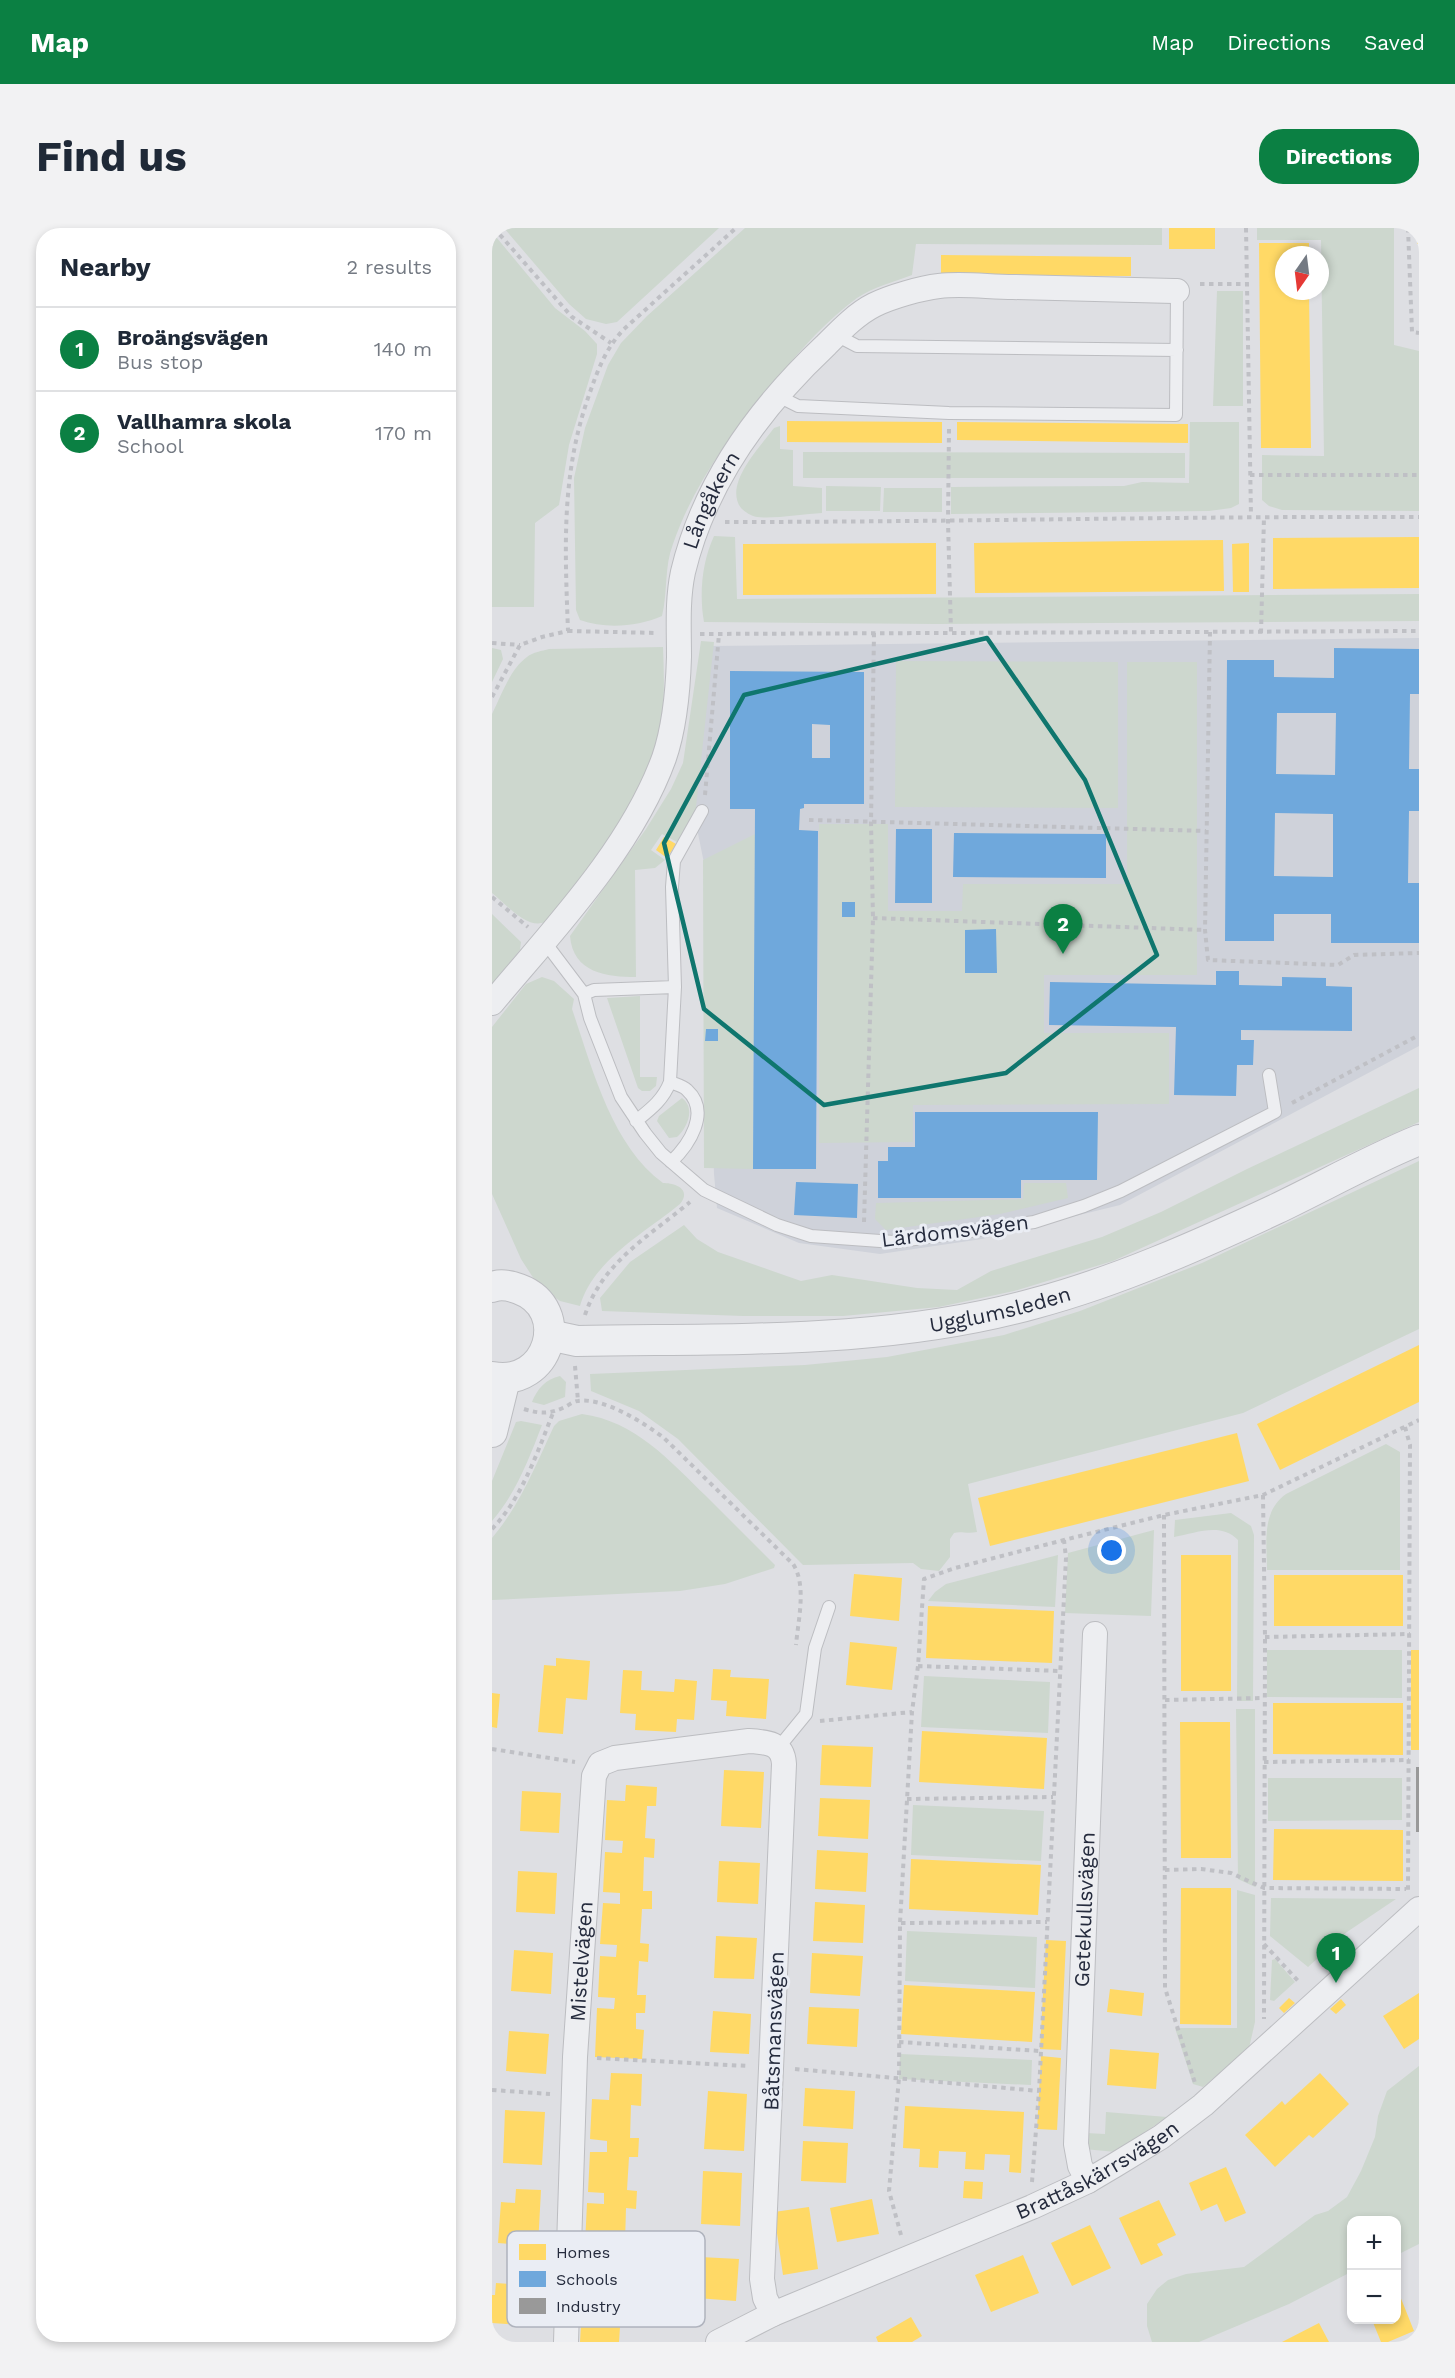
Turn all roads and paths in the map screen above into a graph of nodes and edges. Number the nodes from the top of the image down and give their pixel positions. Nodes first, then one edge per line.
1 (494, 228) edge
2 (736, 228) edge
3 (1246, 228) edge
4 (1407, 228) edge
5 (1247, 284) junction
6 (1177, 291) junction
7 (1419, 333) edge
8 (836, 335) junction
9 (611, 343) junction
10 (1177, 350) junction
11 (778, 396) junction
12 (949, 413) junction
13 (1250, 475) junction
14 (1419, 475) edge
15 (702, 513) junction
16 (1251, 516) junction
17 (1264, 517) junction
18 (1419, 517) edge
19 (948, 522) junction
20 (568, 631) junction
21 (1419, 631) edge
22 (951, 632) junction
23 (1210, 632) junction
24 (658, 633) dead end
25 (874, 633) junction
26 (1261, 633) junction
27 (700, 634) dead end
28 (719, 634) junction
29 (492, 643) edge
30 (520, 645) junction
31 (492, 697) edge
32 (702, 811) joint
33 (809, 820) dead end
34 (871, 822) junction
35 (1206, 831) junction
36 (492, 897) edge
37 (873, 918) junction
38 (1205, 930) junction
39 (544, 941) junction
40 (1419, 953) edge
41 (675, 987) junction
42 (584, 994) junction
43 (492, 1003) edge
44 (1419, 1035) edge
45 (1269, 1075) dead end
46 (669, 1082) junction
47 (1275, 1112) junction
48 (636, 1121) junction
49 (1419, 1140) edge
50 (671, 1162) junction
51 (704, 1190) junction
52 (863, 1241) junction
53 (494, 1280) edge
54 (590, 1301) dead end
55 (549, 1335) junction
56 (575, 1378) dead end
57 (499, 1386) edge
58 (578, 1401) junction
59 (553, 1413) junction
60 (1419, 1420) edge
61 (1405, 1427) junction
62 (492, 1432) edge
63 (1263, 1495) junction
64 (1164, 1515) junction
65 (492, 1529) edge
66 (1064, 1540) junction
67 (829, 1607) dead end
68 (1095, 1634) dead end
69 (1410, 1634) junction
70 (1265, 1637) junction
71 (795, 1653) dead end
72 (918, 1666) junction
73 (1060, 1671) junction
74 (1264, 1698) junction
75 (1166, 1700) junction
76 (912, 1712) junction
77 (799, 1723) junction
78 (779, 1747) junction
79 (492, 1749) edge
80 (1409, 1760) junction
81 (1264, 1762) junction
82 (600, 1764) junction
83 (1053, 1797) junction
84 (907, 1798) junction
85 (1165, 1870) junction
86 (1264, 1888) junction
87 (1407, 1889) junction
88 (1415, 1902) edge
89 (1047, 1922) junction
90 (900, 1923) junction
91 (1263, 1944) junction
92 (1300, 1983) dead end
93 (1263, 2023) dead end
94 (899, 2042) junction
95 (1040, 2051) junction
96 (575, 2057) junction
97 (773, 2067) junction
98 (898, 2078) junction
99 (492, 2090) edge
100 (1039, 2091) junction
101 (1198, 2093) dead end
102 (575, 2096) junction
103 (1088, 2181) junction
104 (1031, 2192) dead end
105 (570, 2231) edge
106 (903, 2242) dead end
107 (773, 2314) junction
108 (567, 2327) edge
109 (566, 2342) edge
110 (718, 2342) edge

1 - 9 path
2 - 9 path
3 - 5 path
4 - 7 path
5 - 6 path
5 - 13 path
6 - 8 street, Långåkern
6 - 10 lane
8 - 10 lane
8 - 11 street, Långåkern
9 - 20 path
10 - 12 lane
11 - 12 lane
11 - 15 street, Långåkern
12 - 19 path
13 - 14 path
13 - 16 path
15 - 19 path
15 - 39 street, Långåkern
16 - 17 path
16 - 19 path
17 - 18 path
17 - 26 path
19 - 22 path
20 - 24 path
20 - 30 path
21 - 26 path
22 - 23 path
22 - 25 path
23 - 26 path
23 - 35 path
25 - 28 path
25 - 34 path
27 - 28 path
28 - 32 path
29 - 30 path
30 - 31 path
32 - 41 lane
33 - 34 path
34 - 35 path
34 - 37 path
35 - 38 path
36 - 39 path
37 - 38 path
37 - 52 path
38 - 40 path
39 - 42 lane, Lärdomsvägen
39 - 43 street, Långåkern
41 - 42 lane
41 - 46 lane
42 - 48 lane, Lärdomsvägen
44 - 47 path
45 - 47 lane
46 - 48 lane
46 - 50 lane
47 - 52 lane, Lärdomsvägen
48 - 50 lane, Lärdomsvägen
49 - 55 street, Ugglumsleden
50 - 51 lane, Lärdomsvägen
51 - 52 lane, Lärdomsvägen
51 - 54 path
53 - 55 street
55 - 57 street
56 - 58 path
57 - 59 path
57 - 62 street
58 - 59 path
58 - 71 path
59 - 65 path
60 - 61 path
61 - 63 path
61 - 69 path
63 - 64 path
63 - 70 path
64 - 66 path
64 - 75 path
66 - 72 path
66 - 73 path
67 - 77 lane
68 - 103 street, Getekullsvägen
69 - 70 path
69 - 80 path
70 - 74 path
72 - 73 path
72 - 76 path
73 - 83 path
74 - 75 path
74 - 81 path
75 - 85 path
76 - 77 path
76 - 84 path
77 - 78 lane
78 - 82 street
78 - 97 street, Båtsmansvägen
79 - 82 path
80 - 81 path
80 - 87 path
81 - 86 path
82 - 96 street, Mistelvägen
83 - 84 path
83 - 89 path
84 - 90 path
85 - 86 path
85 - 101 path
86 - 87 path
86 - 91 path
87 - 88 path
88 - 103 street, Brattåskärrsvägen
89 - 90 path
89 - 95 path
90 - 94 path
91 - 92 path
91 - 93 path
94 - 95 path
94 - 98 path
95 - 100 path
96 - 97 path
96 - 102 street, Mistelvägen
97 - 98 path
97 - 107 street, Båtsmansvägen
98 - 100 path
98 - 106 path
99 - 102 path
100 - 104 path
102 - 105 street, Mistelvägen
103 - 107 street, Brattåskärrsvägen
107 - 110 street, Brattåskärrsvägen
108 - 109 street, Mistelvägen

